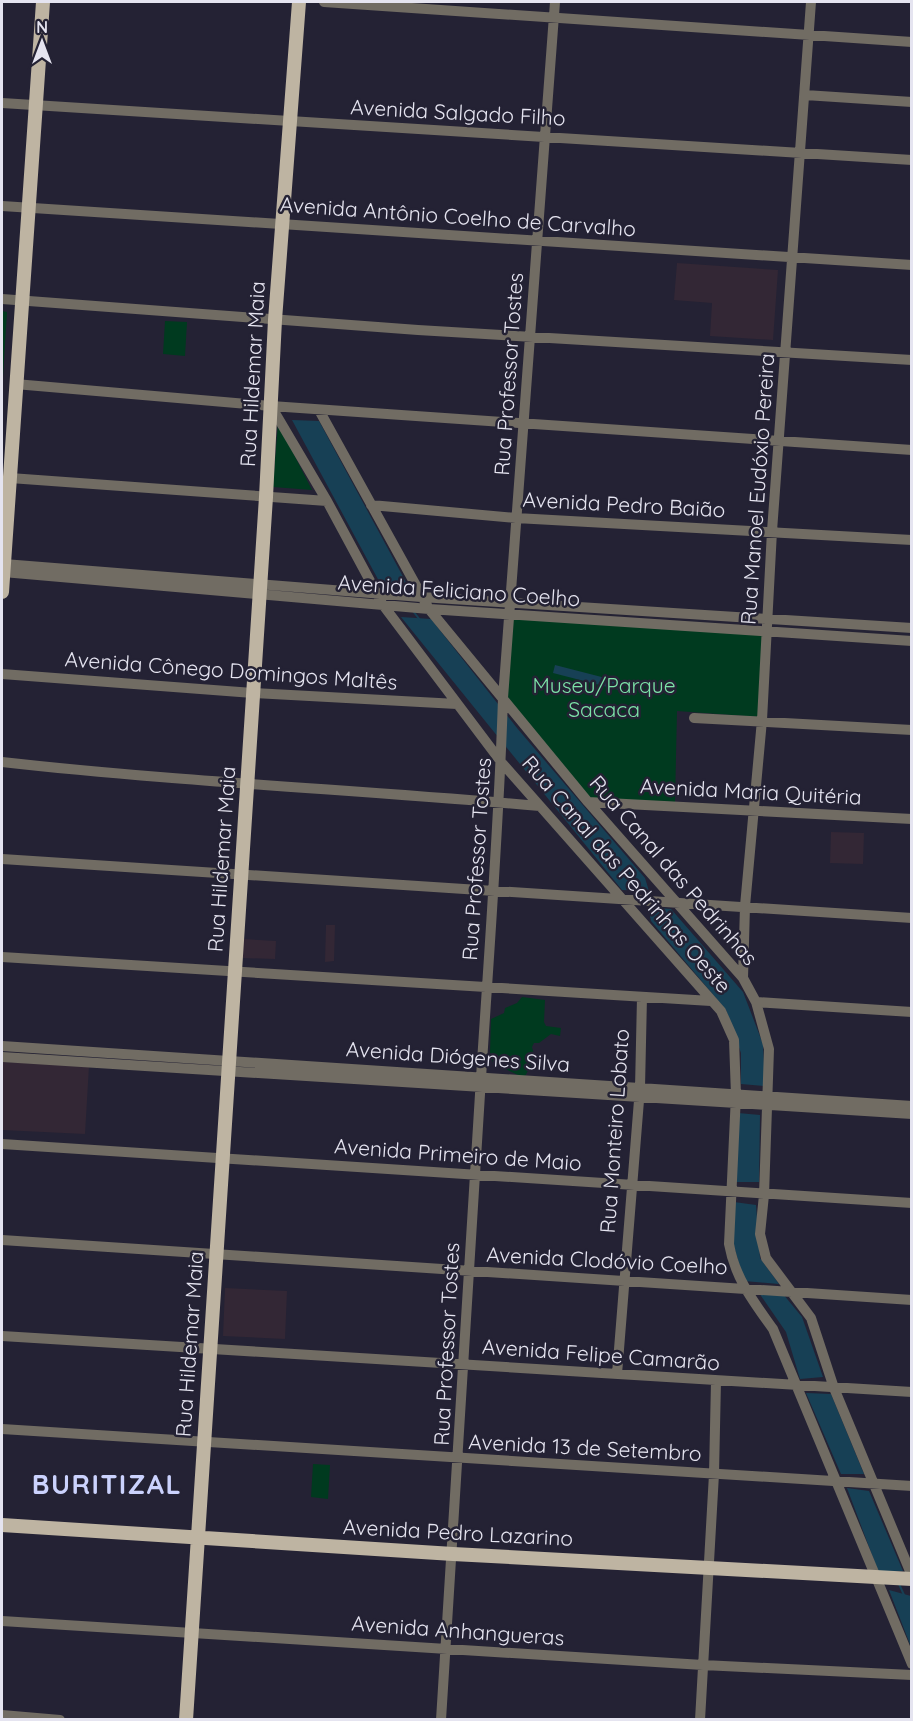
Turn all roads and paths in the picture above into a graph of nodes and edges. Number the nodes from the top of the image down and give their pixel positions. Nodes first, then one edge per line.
1 (43, 2) edge
2 (299, 2) edge
3 (324, 2) edge
4 (555, 2) edge
5 (811, 2) edge
6 (554, 17) junction
7 (809, 34) junction
8 (912, 42) edge
9 (805, 95) junction
10 (912, 102) edge
11 (2, 103) edge
12 (35, 105) junction
13 (289, 121) junction
14 (545, 136) junction
15 (800, 152) junction
16 (912, 160) edge
17 (2, 206) edge
18 (28, 207) junction
19 (282, 225) junction
20 (538, 241) junction
21 (793, 257) junction
22 (912, 265) edge
23 (2, 299) edge
24 (21, 301) junction
25 (275, 320) junction
26 (532, 337) junction
27 (787, 352) junction
28 (912, 360) edge
29 (15, 384) junction
30 (272, 406) junction
31 (319, 410) junction
32 (525, 422) junction
33 (780, 440) junction
34 (912, 450) edge
35 (10, 478) junction
36 (266, 497) junction
37 (327, 501) junction
38 (371, 505) junction
39 (516, 518) junction
40 (772, 531) junction
41 (912, 540) edge
42 (4, 568) junction
43 (260, 589) junction
44 (2, 592) edge
45 (376, 593) junction
46 (510, 601) junction
47 (421, 603) junction
48 (383, 605) junction
49 (508, 614) junction
50 (767, 618) junction
51 (696, 620) junction
52 (906, 628) edge
53 (767, 630) junction
54 (900, 640) junction
55 (912, 641) edge
56 (2, 674) edge
57 (253, 693) junction
58 (503, 703) junction
59 (457, 704) junction
60 (694, 718) dead end
61 (762, 720) junction
62 (912, 730) edge
63 (2, 762) edge
64 (502, 763) junction
65 (247, 782) junction
66 (497, 802) junction
67 (588, 802) junction
68 (540, 806) junction
69 (754, 809) junction
70 (912, 819) edge
71 (2, 859) edge
72 (241, 876) junction
73 (492, 893) junction
74 (623, 898) junction
75 (675, 901) junction
76 (745, 906) junction
77 (912, 918) edge
78 (2, 957) edge
79 (234, 971) junction
80 (743, 978) junction
81 (488, 988) junction
82 (642, 998) junction
83 (711, 1000) junction
84 (756, 1002) junction
85 (912, 1012) edge
86 (2, 1046) edge
87 (2, 1057) edge
88 (103, 1058) junction
89 (227, 1066) junction
90 (360, 1068) junction
91 (359, 1080) junction
92 (481, 1082) junction
93 (639, 1093) junction
94 (739, 1099) junction
95 (764, 1101) junction
96 (912, 1106) edge
97 (912, 1114) edge
98 (2, 1144) edge
99 (222, 1159) junction
100 (476, 1175) junction
101 (631, 1185) junction
102 (733, 1193) junction
103 (760, 1195) junction
104 (912, 1203) edge
105 (2, 1240) edge
106 (216, 1254) junction
107 (470, 1272) junction
108 (624, 1281) junction
109 (746, 1288) junction
110 (786, 1291) junction
111 (912, 1300) edge
112 (2, 1336) edge
113 (210, 1349) junction
114 (465, 1365) junction
115 (617, 1374) junction
116 (716, 1381) junction
117 (799, 1385) junction
118 (831, 1388) junction
119 (912, 1392) edge
120 (2, 1429) edge
121 (204, 1443) junction
122 (459, 1459) junction
123 (714, 1474) junction
124 (838, 1482) junction
125 (867, 1483) junction
126 (912, 1486) edge
127 (2, 1525) edge
128 (198, 1536) junction
129 (453, 1554) junction
130 (709, 1566) junction
131 (877, 1577) junction
132 (904, 1578) edge
133 (2, 1621) edge
134 (189, 1632) junction
135 (446, 1649) junction
136 (912, 1664) edge
137 (703, 1665) junction
138 (912, 1675) edge
139 (2, 1715) edge
140 (60, 1719) edge
141 (186, 1719) edge
142 (441, 1719) edge
143 (700, 1719) edge

1 - 12 main road
2 - 13 main road, Rua Hildemar Maia
3 - 6 street
4 - 6 street, Rua Professor Tostes
5 - 7 street, Rua Manoel Eudóxio Pereira
6 - 7 street
6 - 14 street, Rua Professor Tostes
7 - 8 street
7 - 9 street, Rua Manoel Eudóxio Pereira
9 - 10 street
9 - 15 street, Rua Manoel Eudóxio Pereira
11 - 12 street, Avenida Salgado Filho
12 - 13 street, Avenida Salgado Filho
12 - 18 main road
13 - 14 street, Avenida Salgado Filho
13 - 19 main road, Rua Hildemar Maia
14 - 15 street, Avenida Salgado Filho
14 - 20 street, Rua Professor Tostes
15 - 16 street, Avenida Salgado Filho
15 - 21 street, Rua Manoel Eudóxio Pereira
17 - 18 street, Avenida Antônio Coelho de Carvalho
18 - 19 street, Avenida Antônio Coelho de Carvalho
18 - 24 main road
19 - 20 street, Avenida Antônio Coelho de Carvalho
19 - 25 main road, Rua Hildemar Maia
20 - 21 street, Avenida Antônio Coelho de Carvalho
20 - 26 street, Rua Professor Tostes
21 - 22 street, Avenida Antônio Coelho de Carvalho
21 - 27 street, Rua Manoel Eudóxio Pereira
23 - 24 street
24 - 25 street
24 - 29 main road
25 - 26 street
25 - 30 main road, Rua Hildemar Maia
26 - 27 street
26 - 32 street, Rua Professor Tostes
27 - 28 street
27 - 33 street, Rua Manoel Eudóxio Pereira
29 - 30 street
29 - 35 main road
30 - 31 street
30 - 36 main road, Rua Hildemar Maia
30 - 37 street, Rua Canal das Pedrinhas Oeste
31 - 32 street
31 - 38 street, Rua Canal das Pedrinhas
32 - 33 street
32 - 39 street, Rua Professor Tostes
33 - 34 street
33 - 40 street, Rua Manoel Eudóxio Pereira
35 - 36 street
35 - 42 main road
36 - 37 street
36 - 43 main road, Rua Hildemar Maia
37 - 45 street, Rua Canal das Pedrinhas Oeste
38 - 39 street, Avenida Pedro Baião
38 - 47 street, Rua Canal das Pedrinhas
39 - 40 street, Avenida Pedro Baião
39 - 46 street, Rua Professor Tostes
40 - 41 street, Avenida Pedro Baião
40 - 50 street, Rua Manoel Eudóxio Pereira
42 - 43 street, Avenida Feliciano Coelho
42 - 44 main road
43 - 45 street, Avenida Feliciano Coelho
43 - 48 street, Avenida Feliciano Coelho
43 - 57 main road, Rua Hildemar Maia
45 - 47 street, Avenida Feliciano Coelho
45 - 48 street, Rua Canal das Pedrinhas Oeste
46 - 47 street, Avenida Feliciano Coelho
46 - 49 street, Rua Professor Tostes
46 - 51 street, Avenida Feliciano Coelho
47 - 48 street, Avenida Feliciano Coelho
47 - 49 street, Avenida Feliciano Coelho
47 - 58 street, Rua Canal das Pedrinhas
48 - 59 street, Rua Canal das Pedrinhas Oeste
49 - 51 street, Avenida Feliciano Coelho
49 - 58 street, Rua Professor Tostes
50 - 51 street, Avenida Feliciano Coelho
50 - 52 street, Avenida Feliciano Coelho
50 - 53 street, Rua Manoel Eudóxio Pereira
51 - 53 street, Avenida Feliciano Coelho
52 - 54 street
53 - 54 street, Avenida Feliciano Coelho
53 - 61 street, Rua Manoel Eudóxio Pereira
54 - 55 street, Avenida Feliciano Coelho
56 - 57 street, Avenida Cônego Domingos Maltês
57 - 59 street, Avenida Cônego Domingos Maltês
57 - 65 main road, Rua Hildemar Maia
58 - 64 street, Rua Professor Tostes
58 - 67 street, Rua Canal das Pedrinhas
59 - 64 street, Rua Canal das Pedrinhas Oeste
60 - 61 street
61 - 62 street
61 - 69 street, Rua Manoel Eudóxio Pereira
63 - 65 street
64 - 66 street, Rua Professor Tostes
64 - 68 street, Rua Canal das Pedrinhas Oeste
65 - 66 street
65 - 72 main road, Rua Hildemar Maia
66 - 68 street
66 - 73 street, Rua Professor Tostes
67 - 69 street, Avenida Maria Quitéria
67 - 75 street, Rua Canal das Pedrinhas
68 - 74 street, Rua Canal das Pedrinhas Oeste
69 - 70 street, Avenida Maria Quitéria
69 - 76 street, Rua Manoel Eudóxio Pereira
71 - 72 street
72 - 73 street
72 - 79 main road, Rua Hildemar Maia
73 - 74 street
73 - 81 street, Rua Professor Tostes
74 - 75 street
74 - 83 street, Rua Canal das Pedrinhas Oeste
75 - 76 street
75 - 80 street, Rua Canal das Pedrinhas
76 - 77 street
76 - 80 street, Rua Manoel Eudóxio Pereira
78 - 79 street
79 - 81 street
79 - 89 main road, Rua Hildemar Maia
80 - 84 street, Rua Canal das Pedrinhas
81 - 82 street
81 - 92 street, Rua Professor Tostes
82 - 83 street
82 - 93 street, Rua Monteiro Lobato
83 - 94 street, Rua Canal das Pedrinhas Oeste
84 - 85 street
84 - 95 street, Rua Canal das Pedrinhas
86 - 88 street, Avenida Diógenes Silva
87 - 88 street, Avenida Diógenes Silva
88 - 89 street, Avenida Diógenes Silva
89 - 90 street, Avenida Diógenes Silva
89 - 91 street, Avenida Diógenes Silva
89 - 99 main road, Rua Hildemar Maia
90 - 91 street
90 - 92 street, Avenida Diógenes Silva
91 - 92 street, Avenida Diógenes Silva
92 - 93 street, Avenida Diógenes Silva
92 - 100 street, Rua Professor Tostes
93 - 94 street, Avenida Diógenes Silva
93 - 101 street, Rua Monteiro Lobato
94 - 95 street, Avenida Diógenes Silva
94 - 102 street, Rua Canal das Pedrinhas Oeste
95 - 96 street, Avenida Diógenes Silva
95 - 97 street, Avenida Diógenes Silva
95 - 103 street, Rua Canal das Pedrinhas
98 - 99 street, Avenida Primeiro de Maio
99 - 100 street, Avenida Primeiro de Maio
99 - 106 main road, Rua Hildemar Maia
100 - 101 street, Avenida Primeiro de Maio
100 - 107 street, Rua Professor Tostes
101 - 102 street, Avenida Primeiro de Maio
101 - 108 street, Rua Monteiro Lobato
102 - 103 street, Avenida Primeiro de Maio
102 - 109 street, Rua Canal das Pedrinhas Oeste
103 - 104 street, Avenida Primeiro de Maio
103 - 110 street, Rua Canal das Pedrinhas
105 - 106 street, Avenida Clodóvio Coelho
106 - 107 street, Avenida Clodóvio Coelho
106 - 113 main road, Rua Hildemar Maia
107 - 108 street, Avenida Clodóvio Coelho
107 - 114 street, Rua Professor Tostes
108 - 109 street, Avenida Clodóvio Coelho
108 - 115 street, Rua Monteiro Lobato
109 - 110 street, Avenida Clodóvio Coelho
109 - 117 street, Rua Canal das Pedrinhas Oeste
110 - 111 street
110 - 118 street, Rua Canal das Pedrinhas
112 - 113 street, Avenida Felipe Camarão
113 - 114 street, Avenida Felipe Camarão
113 - 121 main road, Rua Hildemar Maia
114 - 115 street, Avenida Felipe Camarão
114 - 122 street, Rua Professor Tostes
115 - 116 street, Avenida Felipe Camarão
116 - 117 street, Avenida Felipe Camarão
116 - 123 street
117 - 118 street, Avenida Felipe Camarão
117 - 124 street, Rua Canal das Pedrinhas Oeste
118 - 119 street, Avenida Felipe Camarão
118 - 125 street, Rua Canal das Pedrinhas
120 - 121 street, Avenida 13 de Setembro
121 - 122 street, Avenida 13 de Setembro
121 - 128 main road, Rua Hildemar Maia
122 - 123 street, Avenida 13 de Setembro
122 - 129 street, Rua Professor Tostes
123 - 124 street, Avenida 13 de Setembro
123 - 130 street
124 - 125 street, Avenida 13 de Setembro
124 - 131 street
125 - 126 street
125 - 132 street, Rua Canal das Pedrinhas
127 - 128 main road, Avenida Pedro Lazarino
128 - 129 main road, Avenida Pedro Lazarino
128 - 134 main road, Rua Hildemar Maia
129 - 130 main road, Avenida Pedro Lazarino
129 - 135 street, Rua Professor Tostes
130 - 131 main road, Avenida Pedro Lazarino
130 - 137 street
131 - 132 main road, Avenida Pedro Lazarino
131 - 136 street
133 - 134 street, Avenida Anhangueras
134 - 135 street, Avenida Anhangueras
134 - 141 main road, Rua Hildemar Maia
135 - 137 street, Avenida Anhangueras
135 - 142 street, Rua Professor Tostes
137 - 138 street, Avenida Anhangueras
137 - 143 street
139 - 140 street

